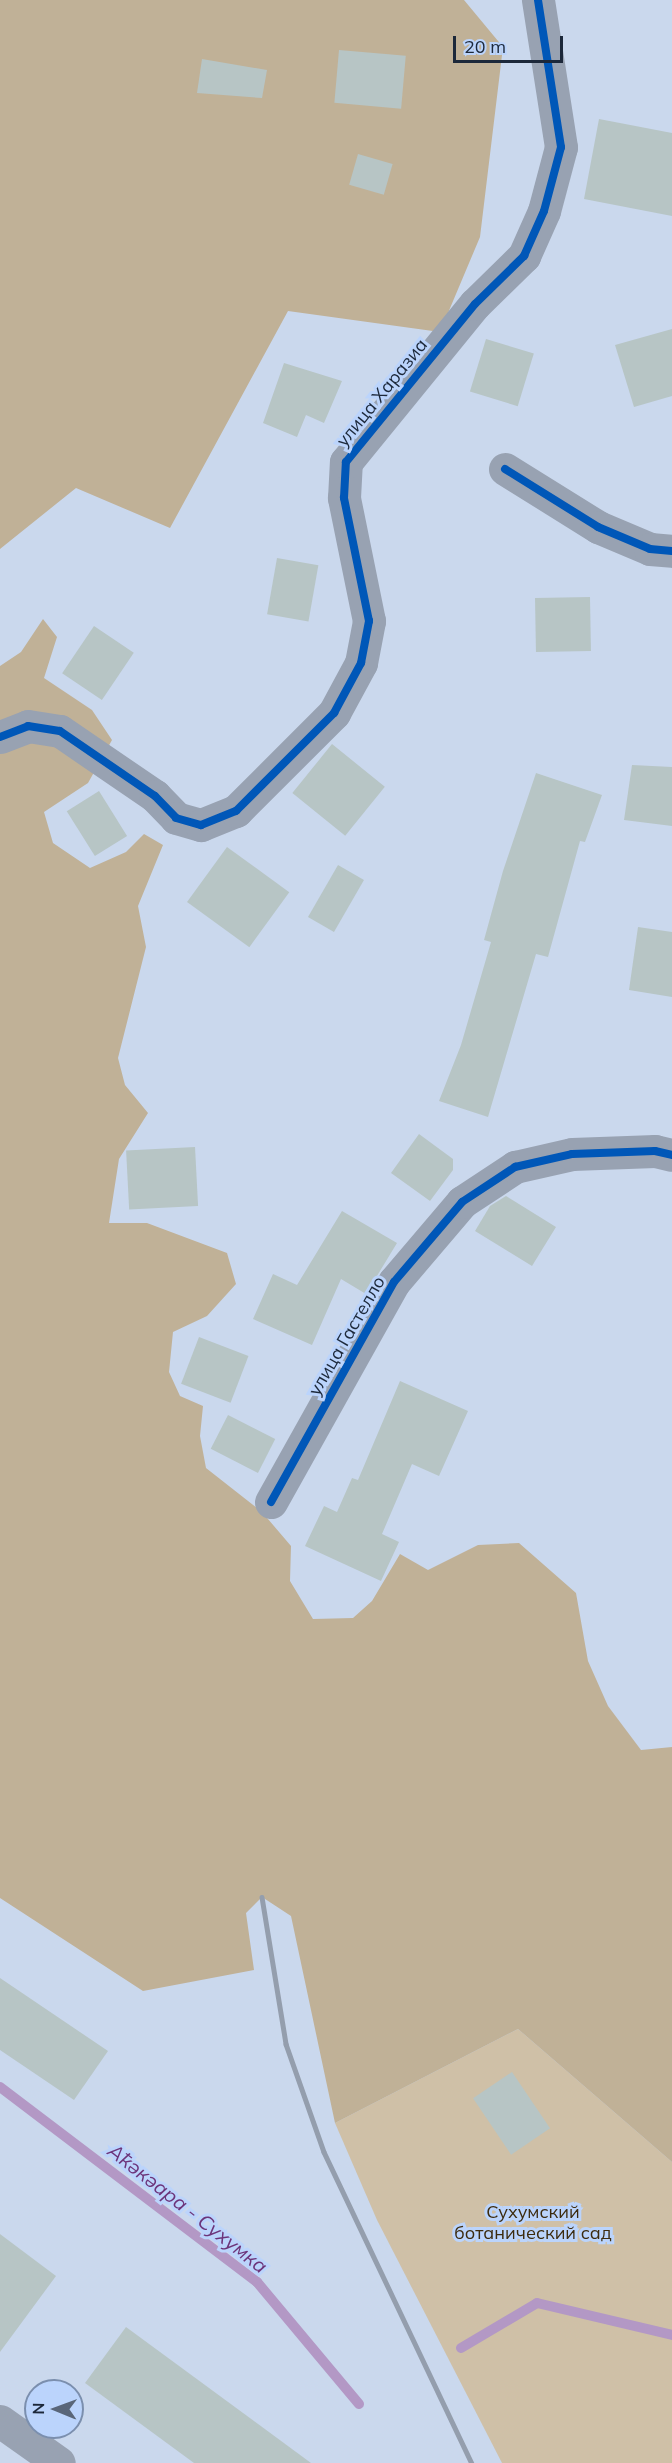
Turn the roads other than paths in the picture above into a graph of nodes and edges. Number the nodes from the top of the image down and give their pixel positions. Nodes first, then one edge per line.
1 (538, 0) edge
2 (505, 469) dead end
3 (672, 551) edge
4 (0, 737) edge
5 (672, 1155) edge
6 (271, 1502) dead end
7 (0, 2421) edge
8 (59, 2463) edge

1 - 4 street, улица Харазиа
2 - 3 street
5 - 6 street, улица Гастелло
7 - 8 street

